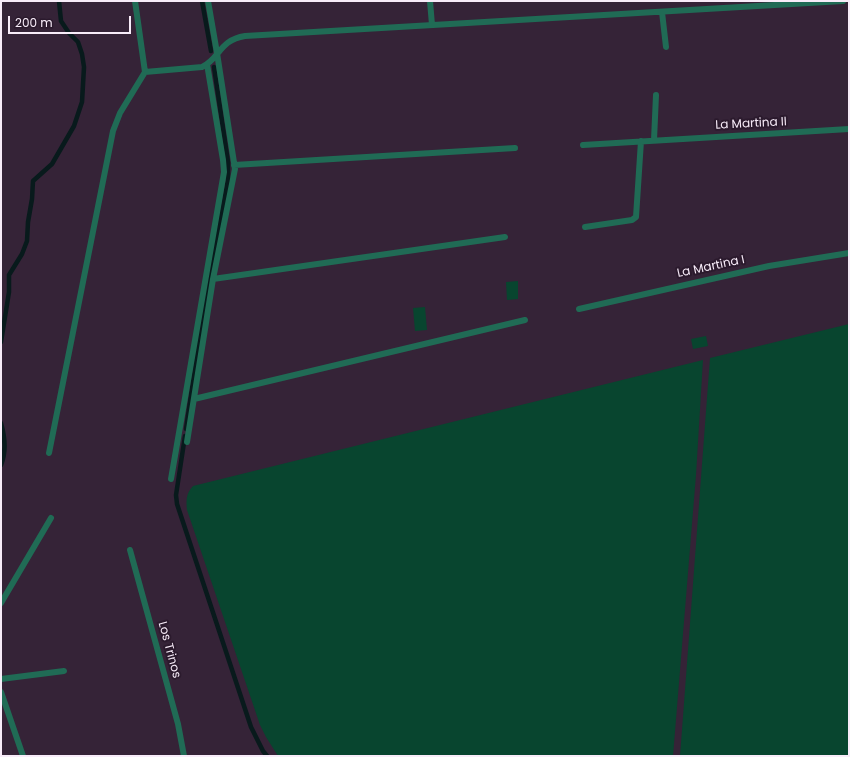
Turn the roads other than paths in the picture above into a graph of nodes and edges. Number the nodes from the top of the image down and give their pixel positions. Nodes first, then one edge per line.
1 (135, 1) edge
2 (208, 1) edge
3 (430, 1) edge
4 (843, 1) edge
5 (731, 4) edge
6 (662, 12) junction
7 (432, 25) junction
8 (666, 47) dead end
9 (217, 53) junction
10 (207, 64) junction
11 (145, 72) junction
12 (656, 95) dead end
13 (849, 129) edge
14 (654, 140) junction
15 (641, 141) junction
16 (583, 144) dead end
17 (515, 148) dead end
18 (234, 165) junction
19 (585, 227) dead end
20 (505, 237) dead end
21 (849, 253) edge
22 (213, 279) junction
23 (579, 308) dead end
24 (525, 320) dead end
25 (194, 398) junction
26 (187, 442) dead end
27 (48, 453) dead end
28 (171, 479) dead end
29 (51, 518) dead end
30 (130, 550) dead end
31 (1, 603) edge
32 (64, 671) dead end
33 (1, 679) edge
34 (1, 692) edge
35 (23, 756) edge
36 (184, 756) edge

1 - 11 street
2 - 9 street
3 - 7 street
4 - 5 street
5 - 6 street
6 - 7 street
6 - 8 street
7 - 9 street
9 - 10 street
9 - 18 street
10 - 11 street
10 - 28 street
11 - 27 street
12 - 14 street
13 - 14 street, La Martina II
14 - 15 street, La Martina II
15 - 16 street, La Martina II
15 - 19 street
17 - 18 street
18 - 22 street
20 - 22 street
21 - 23 street, La Martina I
22 - 25 street
24 - 25 street
25 - 26 street
29 - 31 street
30 - 36 street, Los Trinos
32 - 33 street
34 - 35 street

